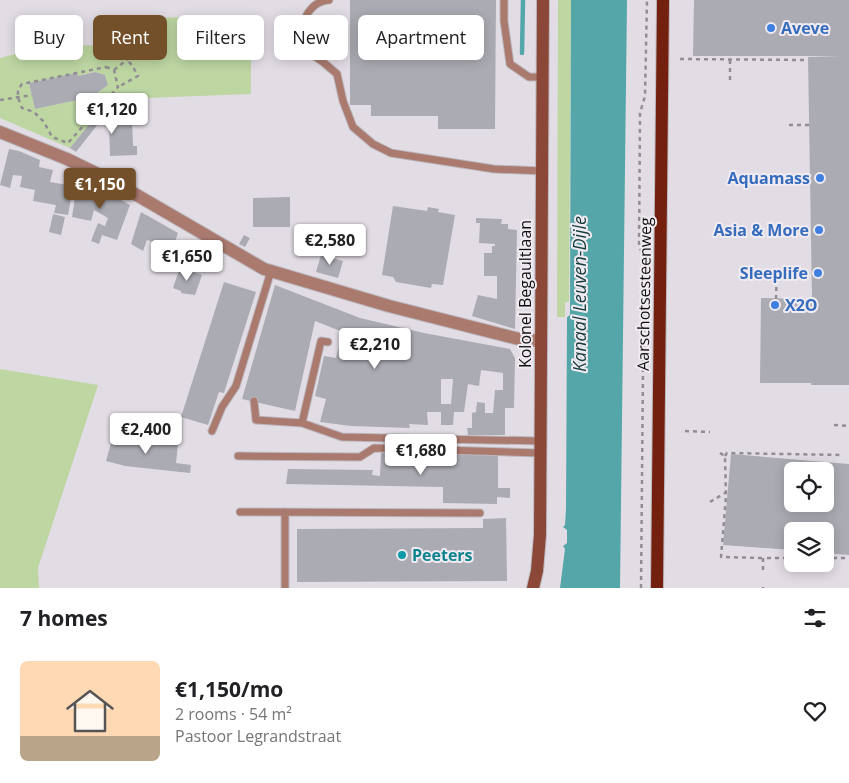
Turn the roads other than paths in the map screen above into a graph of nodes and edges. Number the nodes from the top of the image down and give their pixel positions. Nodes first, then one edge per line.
1 (330, 0) edge
2 (504, 0) edge
3 (543, 0) edge
4 (663, 0) edge
5 (543, 77) junction
6 (0, 132) edge
7 (542, 171) junction
8 (271, 271) junction
9 (541, 341) junction
10 (328, 342) dead end
11 (254, 401) dead end
12 (302, 423) junction
13 (212, 431) dead end
14 (540, 447) junction
15 (238, 456) dead end
16 (240, 512) dead end
17 (285, 512) junction
18 (480, 513) dead end
19 (286, 588) edge
20 (533, 588) edge
21 (657, 588) edge

1 - 7 lane
2 - 5 lane
3 - 5 street, Kolonel Begaultlaan
4 - 21 main road, Aarschotsesteenweg
5 - 7 street, Kolonel Begaultlaan
6 - 8 street
7 - 9 street, Kolonel Begaultlaan
8 - 9 street
8 - 13 lane
9 - 14 street, Kolonel Begaultlaan
10 - 12 lane
11 - 12 lane
12 - 14 lane
14 - 15 lane
14 - 20 street, Kolonel Begaultlaan
16 - 17 lane
17 - 18 lane
17 - 19 lane

